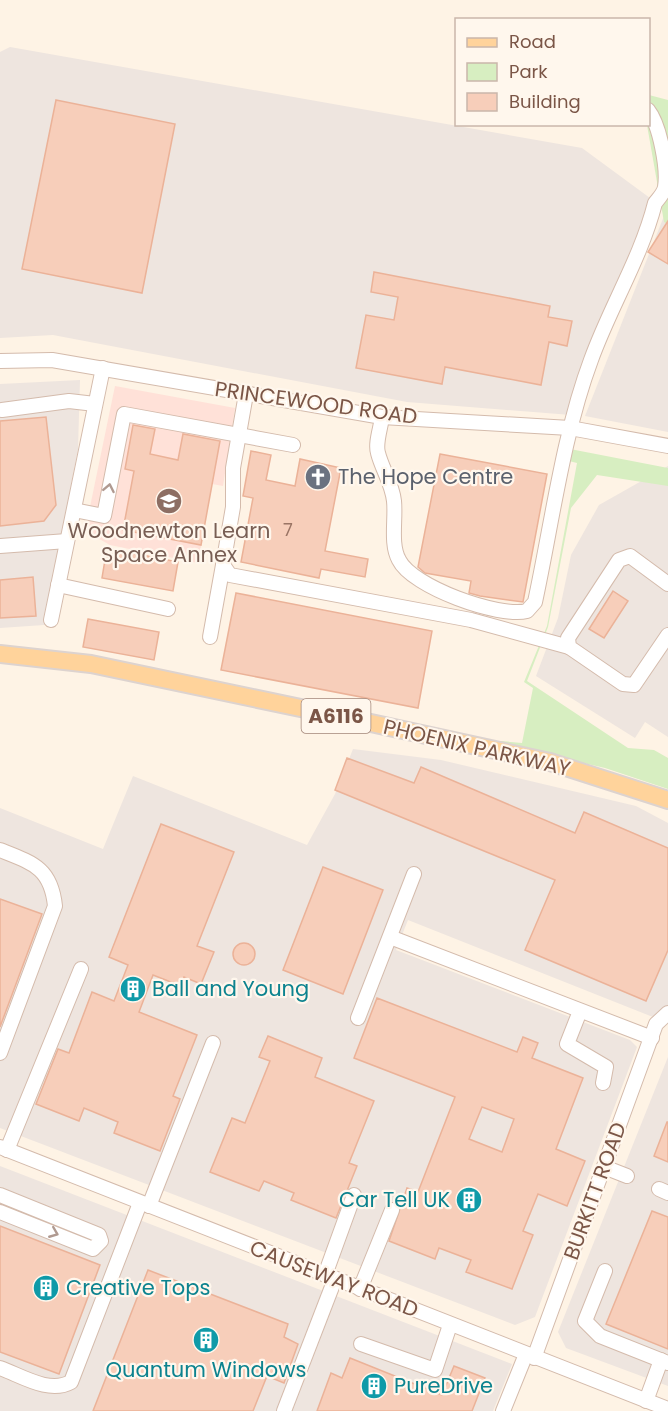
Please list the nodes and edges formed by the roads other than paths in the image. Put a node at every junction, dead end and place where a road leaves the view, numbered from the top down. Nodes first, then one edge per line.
1 (650, 115) edge
2 (0, 361) edge
3 (103, 368) junction
4 (246, 394) junction
5 (95, 404) junction
6 (2, 410) dead end
7 (382, 417) junction
8 (570, 428) junction
9 (238, 435) junction
10 (293, 445) dead end
11 (668, 446) edge
12 (74, 510) junction
13 (67, 541) junction
14 (0, 546) edge
15 (224, 565) junction
16 (668, 584) edge
17 (58, 585) junction
18 (168, 609) dead end
19 (51, 620) dead end
20 (668, 635) edge
21 (210, 637) dead end
22 (569, 647) junction
23 (0, 654) edge
24 (668, 800) edge
25 (0, 850) edge
26 (414, 874) dead end
27 (390, 937) junction
28 (81, 969) dead end
29 (580, 1011) junction
30 (668, 1013) edge
31 (358, 1018) dead end
32 (652, 1038) junction
33 (213, 1043) dead end
34 (0, 1053) edge
35 (603, 1083) dead end
36 (2, 1148) edge
37 (604, 1167) junction
38 (627, 1176) dead end
39 (0, 1195) edge
40 (354, 1195) dead end
41 (144, 1204) junction
42 (392, 1210) dead end
43 (0, 1212) edge
44 (605, 1271) dead end
45 (330, 1277) junction
46 (360, 1289) junction
47 (450, 1325) junction
48 (361, 1344) dead end
49 (530, 1356) junction
50 (664, 1362) edge
51 (0, 1368) edge
52 (646, 1401) junction
53 (668, 1409) edge
54 (284, 1411) edge
55 (503, 1411) edge

1 - 8 street
2 - 3 street, PRINCEWOOD ROAD
3 - 4 street, PRINCEWOOD ROAD
3 - 5 street
4 - 7 street, PRINCEWOOD ROAD
4 - 9 street
5 - 6 street
5 - 12 street
7 - 8 street, PRINCEWOOD ROAD
7 - 8 street
8 - 11 street, PRINCEWOOD ROAD
9 - 10 street
12 -> 9 street
9 - 15 street
12 - 13 street
13 - 14 street
13 - 17 street
15 - 21 street
15 - 22 street
16 - 22 street
17 - 18 street
17 - 19 street
20 - 22 street
23 - 24 main road, PHOENIX PARKWAY / A6116
25 - 34 street
26 - 27 street
27 - 29 street
27 - 31 street
28 - 36 street
29 - 32 street
29 - 35 street
30 - 32 street, BURKITT ROAD
32 - 37 street, BURKITT ROAD
33 - 41 street
36 - 41 street, CAUSEWAY ROAD
37 - 38 street
37 - 49 street, BURKITT ROAD
43 -> 39 street
40 - 45 street
41 - 45 street, CAUSEWAY ROAD
41 - 51 street
42 - 46 street
44 - 50 street
45 - 46 street, CAUSEWAY ROAD
45 - 54 street
46 - 47 street, CAUSEWAY ROAD
47 - 48 street
47 - 49 street, CAUSEWAY ROAD
49 - 52 street, CAUSEWAY ROAD
49 - 55 street, BURKITT ROAD
50 - 52 street
52 - 53 street, CAUSEWAY ROAD

